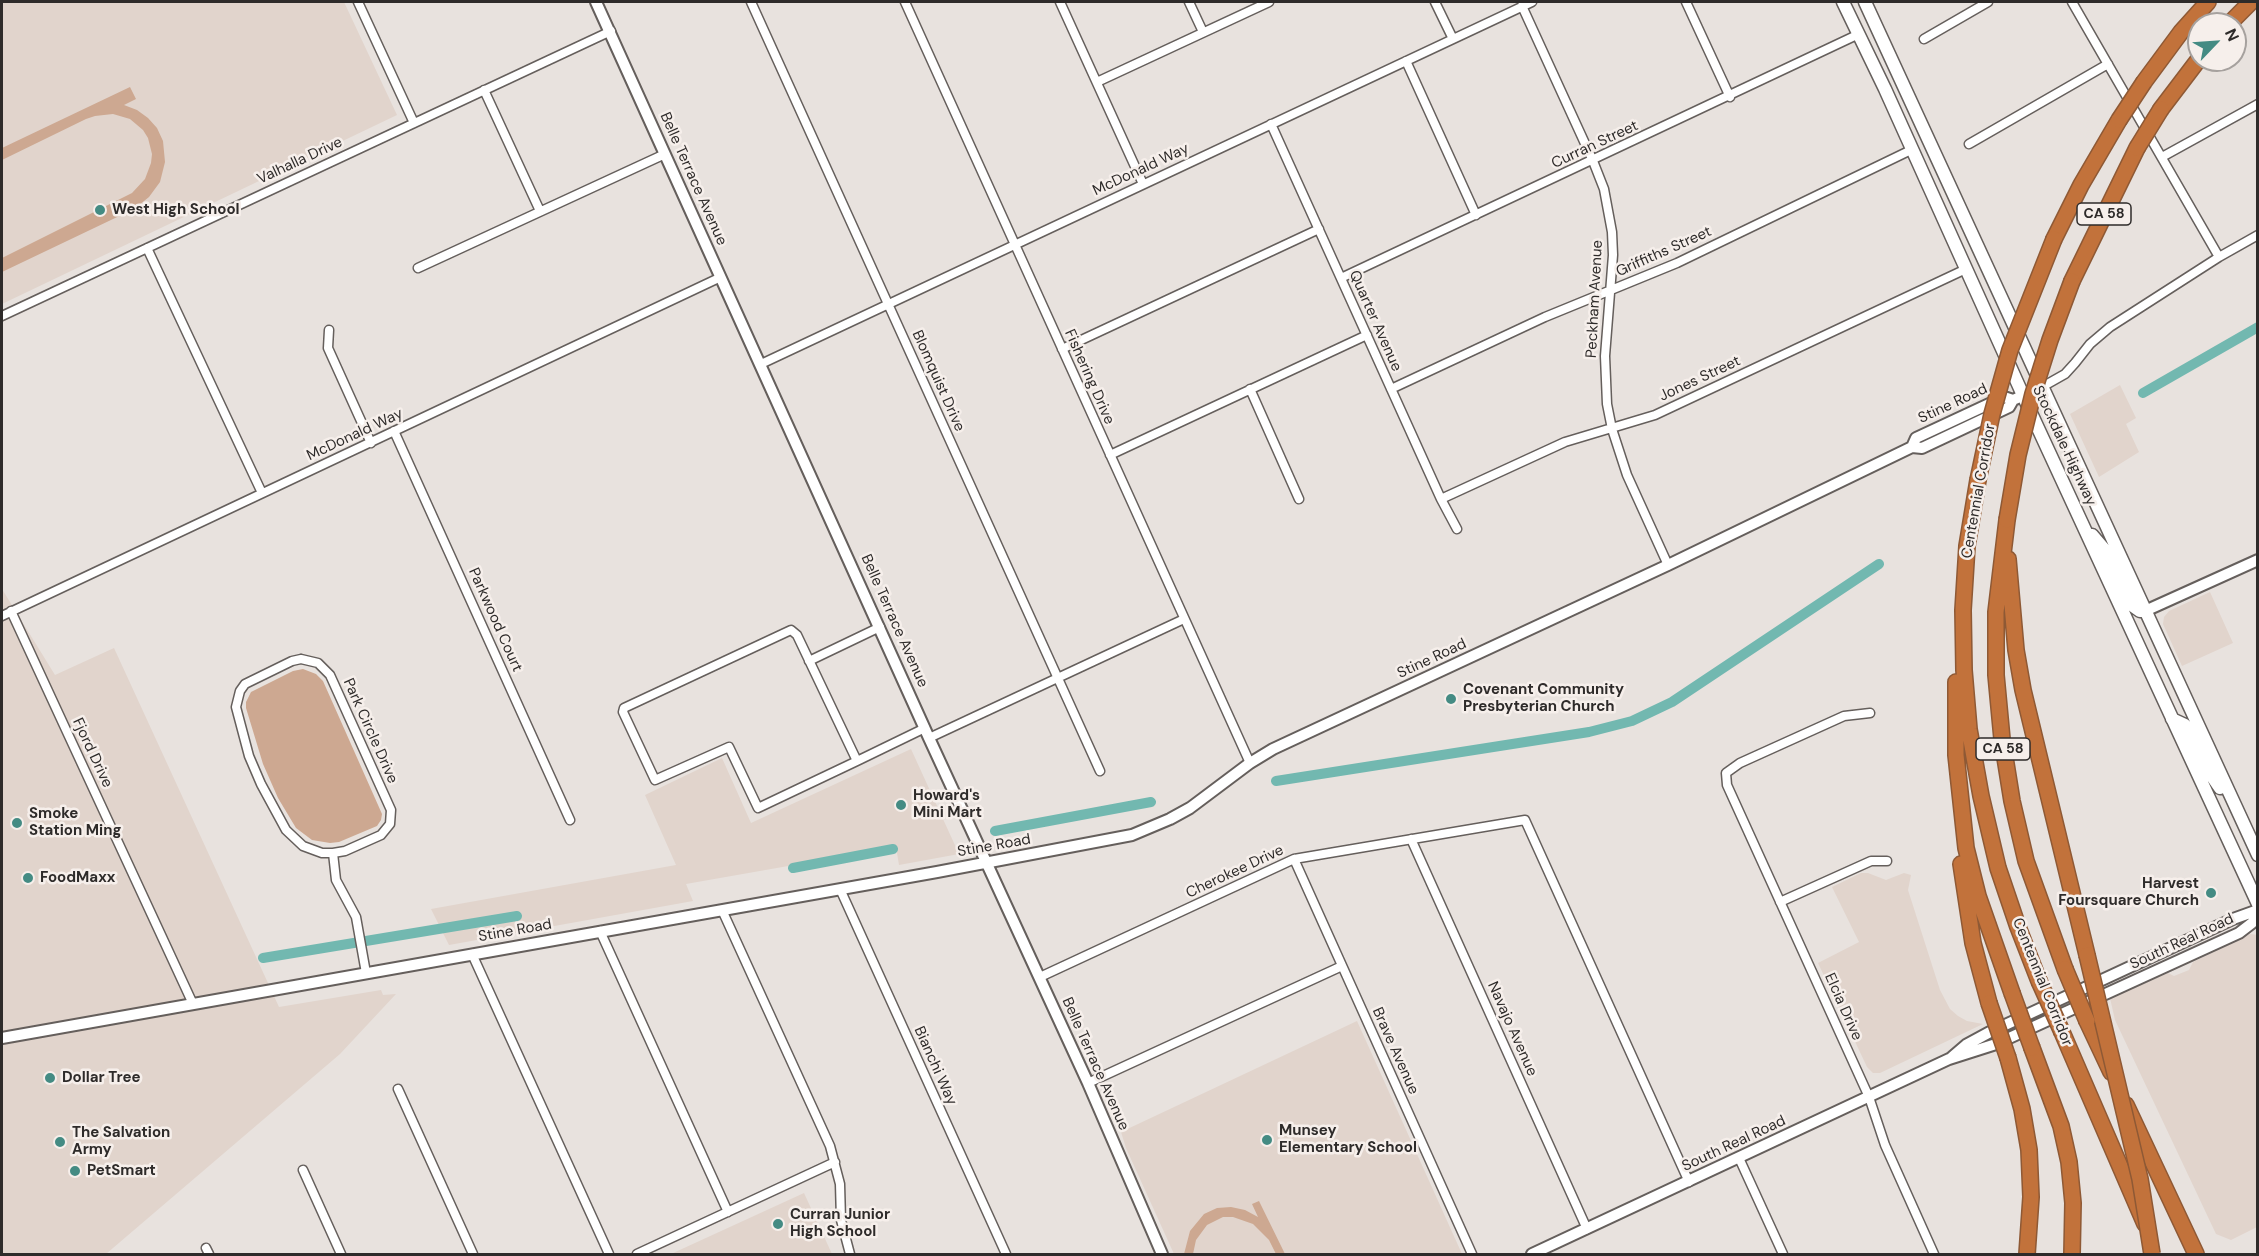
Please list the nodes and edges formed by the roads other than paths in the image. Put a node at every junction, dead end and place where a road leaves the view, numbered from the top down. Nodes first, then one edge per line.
1 (358, 2) edge
2 (596, 2) edge
3 (752, 2) edge
4 (905, 2) edge
5 (1060, 2) edge
6 (1189, 2) edge
7 (1269, 2) edge
8 (1435, 2) edge
9 (1532, 2) edge
10 (1686, 2) edge
11 (1843, 2) edge
12 (1865, 2) edge
13 (1988, 2) edge
14 (2072, 2) edge
15 (2208, 2) edge
16 (1522, 6) junction
17 (611, 32) junction
18 (1203, 32) junction
19 (1859, 34) junction
20 (1453, 39) junction
21 (1924, 39) dead end
22 (1406, 61) junction
23 (2108, 64) junction
24 (2189, 72) edge
25 (1097, 82) junction
26 (484, 90) junction
27 (1730, 97) junction
28 (2258, 104) edge
29 (414, 123) junction
30 (1271, 124) junction
31 (1969, 144) dead end
32 (1911, 150) junction
33 (665, 154) junction
34 (2162, 157) junction
35 (1593, 161) junction
36 (1143, 184) junction
37 (540, 211) junction
38 (1476, 215) junction
39 (1319, 229) junction
40 (2258, 235) edge
41 (1014, 244) junction
42 (147, 248) junction
43 (2219, 257) junction
44 (418, 268) dead end
45 (1966, 269) junction
46 (721, 278) junction
47 (1341, 278) junction
48 (1610, 290) junction
49 (888, 303) junction
50 (2, 316) edge
51 (329, 330) dead end
52 (1367, 335) junction
53 (1062, 349) junction
54 (761, 364) junction
55 (2042, 387) junction
56 (1250, 389) junction
57 (1391, 389) junction
58 (2019, 398) junction
59 (1612, 429) junction
60 (394, 431) junction
61 (371, 442) junction
62 (1110, 455) junction
63 (262, 493) junction
64 (1299, 499) dead end
65 (1441, 499) junction
66 (2006, 525) junction
67 (2085, 527) junction
68 (1457, 529) dead end
69 (2258, 560) edge
70 (1668, 565) junction
71 (1964, 580) junction
72 (11, 611) junction
73 (2145, 611) junction
74 (2, 616) edge
75 (1184, 619) junction
76 (880, 627) junction
77 (809, 661) junction
78 (1058, 678) junction
79 (1870, 713) dead end
80 (2172, 719) junction
81 (927, 733) junction
82 (857, 761) junction
83 (1250, 763) junction
84 (1100, 771) dead end
85 (1959, 789) junction
86 (2236, 807) junction
87 (570, 820) dead end
88 (1411, 840) junction
89 (333, 853) junction
90 (2258, 855) edge
91 (1294, 859) junction
92 (1887, 861) dead end
93 (987, 862) junction
94 (840, 889) junction
95 (1780, 902) junction
96 (2258, 904) edge
97 (722, 910) junction
98 (2258, 912) edge
99 (600, 931) junction
100 (472, 954) junction
101 (1342, 966) junction
102 (366, 973) junction
103 (1040, 977) junction
104 (193, 1004) junction
105 (2, 1038) edge
106 (1949, 1059) junction
107 (1088, 1083) junction
108 (398, 1089) dead end
109 (1869, 1097) junction
110 (1739, 1158) junction
111 (835, 1162) junction
112 (303, 1170) dead end
113 (1689, 1182) junction
114 (728, 1212) junction
115 (1587, 1229) junction
116 (342, 1254) edge
117 (473, 1254) edge
118 (609, 1254) edge
119 (637, 1254) edge
120 (850, 1254) edge
121 (1006, 1254) edge
122 (1162, 1254) edge
123 (1472, 1254) edge
124 (1532, 1254) edge
125 (1783, 1254) edge
126 (1934, 1254) edge
127 (2027, 1254) edge
128 (2072, 1254) edge
129 (2152, 1254) edge
130 (2159, 1254) edge
131 (2196, 1254) edge

1 - 29 street
2 - 17 street, Belle Terrace Avenue
3 - 49 street, Blomquist Drive
4 - 41 street, Fishering Drive
5 - 25 street
6 - 18 street
7 - 18 street
8 - 20 street
9 - 16 street, McDonald Way
10 - 27 street
11 - 19 main road, Stockdale Highway
12 - 55 main road, Stockdale Highway
13 - 21 street
14 - 23 street
15 - 71 highway, Centennial Corridor / CA 58, bridge
16 - 20 street, McDonald Way
16 - 35 street, Peckham Avenue
17 - 26 street, Valhalla Drive
17 - 33 street, Belle Terrace Avenue
18 - 25 street
19 - 27 street, Curran Street
19 - 32 main road, Stockdale Highway
20 - 22 street, McDonald Way
22 - 30 street, McDonald Way
22 - 38 street
23 - 31 street
23 - 34 street
24 - 66 highway, Centennial Corridor / CA 58, bridge
25 - 36 street
26 - 29 street, Valhalla Drive
26 - 37 street
27 - 35 street, Curran Street
28 - 34 street
29 - 42 street, Valhalla Drive
30 - 36 street, McDonald Way
30 - 39 street, Quarter Avenue
32 - 45 main road, Stockdale Highway
32 - 48 street, Griffiths Street
33 - 37 street
33 - 46 street, Belle Terrace Avenue
34 - 43 street
35 - 38 street, Curran Street
35 - 48 street, Peckham Avenue
36 - 41 street, McDonald Way
37 - 44 street
38 - 47 street, Curran Street
39 - 47 street, Quarter Avenue
39 - 53 street
40 - 43 street
41 - 49 street, McDonald Way
41 - 53 street, Fishering Drive
42 - 50 street, Valhalla Drive
42 - 63 street
43 - 55 street
45 - 58 main road, Stockdale Highway
45 - 59 street, Jones Street
46 - 54 street, Belle Terrace Avenue
46 - 60 street, McDonald Way
47 - 52 street, Quarter Avenue
48 - 57 street, Griffiths Street
48 - 59 street, Peckham Avenue
49 - 54 street, McDonald Way
49 - 78 street, Blomquist Drive
51 - 61 street
52 - 56 street
52 - 57 street, Quarter Avenue
53 - 62 street, Fishering Drive
54 - 76 street, Belle Terrace Avenue
55 - 58 street, Stine Road
55 - 73 main road, Stockdale Highway
56 - 62 street
56 - 64 street
57 - 65 street, Quarter Avenue
58 - 67 main road, Stockdale Highway
58 - 70 street, Stine Road
59 - 65 street, Jones Street
59 - 70 street, Peckham Avenue
60 - 61 street, McDonald Way
60 - 87 street, Parkwood Court
61 - 63 street, McDonald Way
62 - 75 street, Fishering Drive
63 - 72 street, McDonald Way
65 - 68 street, Quarter Avenue
66 - 129 highway, bridge
66 - 131 highway, Centennial Corridor / CA 58, bridge
67 - 73 main road
67 - 80 main road, Stockdale Highway
69 - 73 street
70 - 83 street, Stine Road
71 - 85 highway
71 - 130 highway, Centennial Corridor / CA 58, bridge
72 - 74 street, McDonald Way
72 - 104 street, Fjord Drive
73 - 86 main road, Stockdale Highway
75 - 78 street
75 - 83 street, Fishering Drive
76 - 77 street
76 - 81 street, Belle Terrace Avenue
77 - 82 street
77 - 82 street
78 - 81 street
78 - 84 street, Blomquist Drive
79 - 95 street, Elcia Drive
80 - 86 main road
80 - 96 main road, Stockdale Highway
81 - 82 street
81 - 93 street, Belle Terrace Avenue
83 - 93 street, Stine Road
85 - 127 highway, bridge
85 - 128 highway, bridge
86 - 90 main road, Stockdale Highway
88 - 91 street, Cherokee Drive
88 - 113 street, Cherokee Drive
88 - 115 street, Navajo Avenue
89 - 89 street, Park Circle Drive
89 - 102 street
91 - 101 street, Brave Avenue
91 - 103 street, Cherokee Drive
92 - 95 street
93 - 94 street, Stine Road
93 - 103 street, Belle Terrace Avenue
94 - 97 street, Stine Road
94 - 121 street, Bianchi Way
95 - 109 street, Elcia Drive
97 - 99 street, Stine Road
97 - 111 street
98 - 106 street, South Real Road
98 - 106 street, South Real Road
99 - 100 street, Stine Road
99 - 114 street
100 - 102 street, Stine Road
100 - 118 street
101 - 107 street
101 - 123 street, Brave Avenue
102 - 104 street, Stine Road
103 - 107 street, Belle Terrace Avenue
104 - 105 street, Stine Road
106 - 109 street, South Real Road
107 - 122 street, Belle Terrace Avenue
108 - 117 street
109 - 110 street, South Real Road
109 - 126 street, Elcia Drive
110 - 113 street, South Real Road
110 - 125 street
111 - 114 street
111 - 120 street
112 - 116 street
113 - 115 street, South Real Road
114 - 119 street
115 - 124 street, South Real Road

